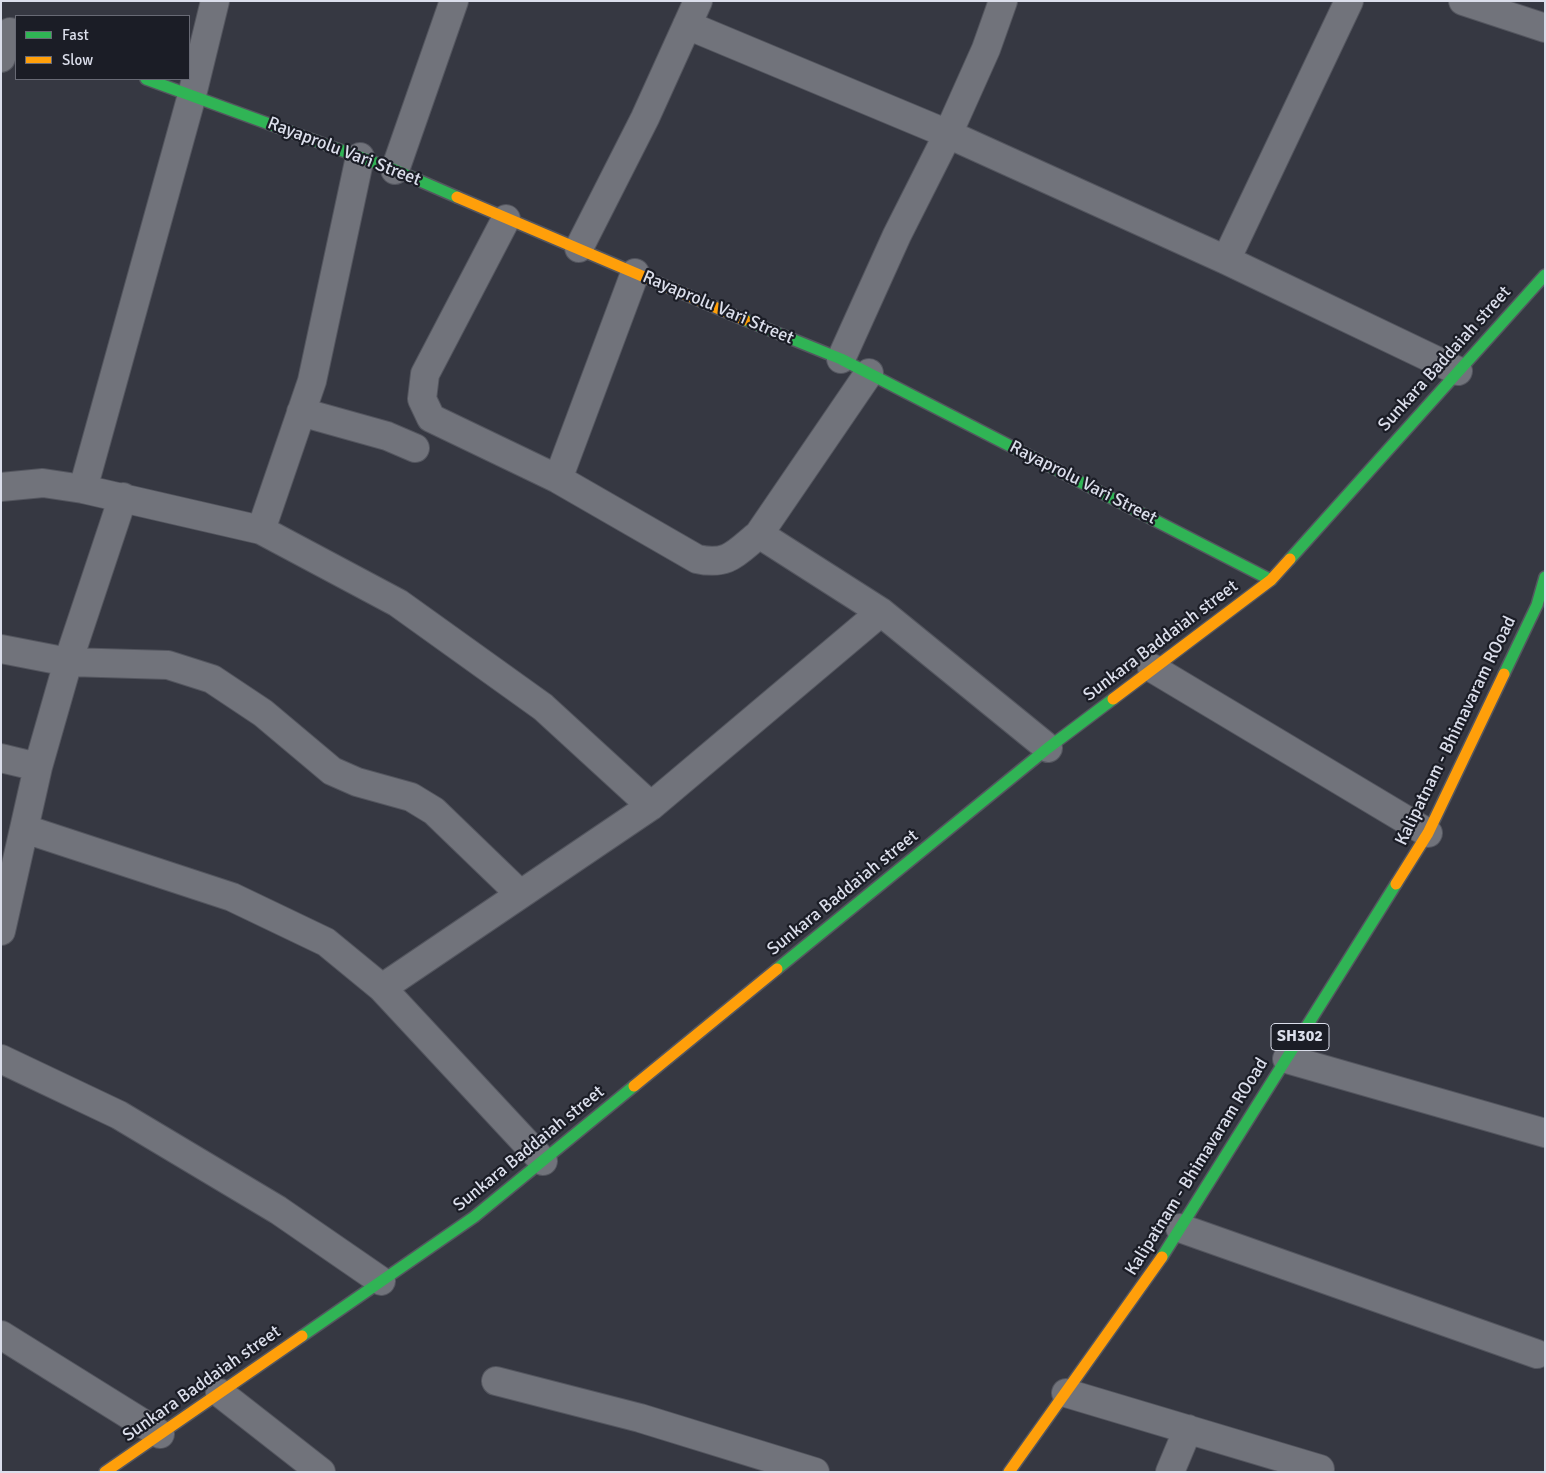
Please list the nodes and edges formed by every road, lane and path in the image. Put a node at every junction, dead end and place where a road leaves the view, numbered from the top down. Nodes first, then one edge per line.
1 (215, 1) edge
2 (454, 1) edge
3 (1003, 1) edge
4 (1349, 1) edge
5 (1463, 1) edge
6 (692, 13) edge
7 (1545, 28) edge
8 (9, 31) edge
9 (1, 58) edge
10 (149, 80) edge
11 (192, 95) junction
12 (948, 134) junction
13 (360, 157) junction
14 (394, 170) junction
15 (506, 219) junction
16 (579, 248) junction
17 (1226, 260) junction
18 (635, 273) junction
19 (1545, 275) edge
20 (841, 359) junction
21 (1458, 371) junction
22 (869, 373) junction
23 (301, 412) junction
24 (415, 448) dead end
25 (558, 479) junction
26 (1, 487) edge
27 (83, 489) junction
28 (123, 497) junction
29 (261, 530) junction
30 (759, 534) junction
31 (1545, 576) edge
32 (1270, 580) junction
33 (881, 612) junction
34 (1, 649) edge
35 (68, 662) junction
36 (1152, 668) junction
37 (1048, 748) junction
38 (1, 758) edge
39 (38, 767) junction
40 (651, 806) junction
41 (25, 829) junction
42 (1428, 833) junction
43 (520, 894) junction
44 (1, 931) edge
45 (382, 988) junction
46 (1, 1059) edge
47 (1287, 1059) junction
48 (1545, 1132) edge
49 (543, 1161) junction
50 (1180, 1228) junction
51 (381, 1281) junction
52 (1, 1335) edge
53 (1537, 1354) dead end
54 (496, 1381) dead end
55 (220, 1393) junction
56 (1066, 1393) junction
57 (1188, 1429) junction
58 (160, 1434) junction
59 (1320, 1469) dead end
60 (105, 1472) edge
61 (321, 1472) edge
62 (815, 1472) edge
63 (1009, 1472) edge
64 (1170, 1472) edge

1 - 11 street
2 - 14 street
3 - 12 street
4 - 17 street
5 - 7 street
6 - 12 street
6 - 16 street
8 - 9 street
10 - 11 street, Rayaprolu Vari Street
11 - 13 street, Rayaprolu Vari Street
11 - 27 street
12 - 17 street
12 - 20 street
13 - 14 street, Rayaprolu Vari Street
13 - 23 street
14 - 15 street, Rayaprolu Vari Street
15 - 16 street, Rayaprolu Vari Street
15 - 25 street
16 - 18 street, Rayaprolu Vari Street
17 - 21 street
18 - 20 street, Rayaprolu Vari Street
18 - 25 street
19 - 21 street, Sunkara Baddaiah street
20 - 22 street, Rayaprolu Vari Street
21 - 32 street, Sunkara Baddaiah street
22 - 30 street
22 - 32 street, Rayaprolu Vari Street
23 - 24 street
23 - 29 street
25 - 30 street
26 - 27 street
27 - 28 street
28 - 29 street
28 - 35 street
29 - 40 street
30 - 33 street
31 - 42 street, Kalipatnam - Bhimavaram ROoad / SH302
32 - 36 street, Sunkara Baddaiah street
33 - 37 street
33 - 40 street
34 - 35 street
35 - 39 street
35 - 43 street
36 - 37 street, Sunkara Baddaiah street
36 - 42 street
37 - 49 street, Sunkara Baddaiah street
38 - 39 street
39 - 41 street
40 - 43 street
41 - 44 street
41 - 45 street
42 - 47 street, Kalipatnam - Bhimavaram ROoad / SH302
43 - 45 street
45 - 49 street
46 - 51 street
47 - 48 street
47 - 50 street, Kalipatnam - Bhimavaram ROoad / SH302
49 - 51 street, Sunkara Baddaiah street
50 - 53 street
50 - 56 street, Kalipatnam - Bhimavaram ROoad / SH302
51 - 55 street, Sunkara Baddaiah street
52 - 58 street
54 - 62 street
55 - 58 street, Sunkara Baddaiah street
55 - 61 street
56 - 57 street
56 - 63 street, Kalipatnam - Bhimavaram ROoad / SH302
57 - 59 street
57 - 64 street
58 - 60 street, Sunkara Baddaiah street

